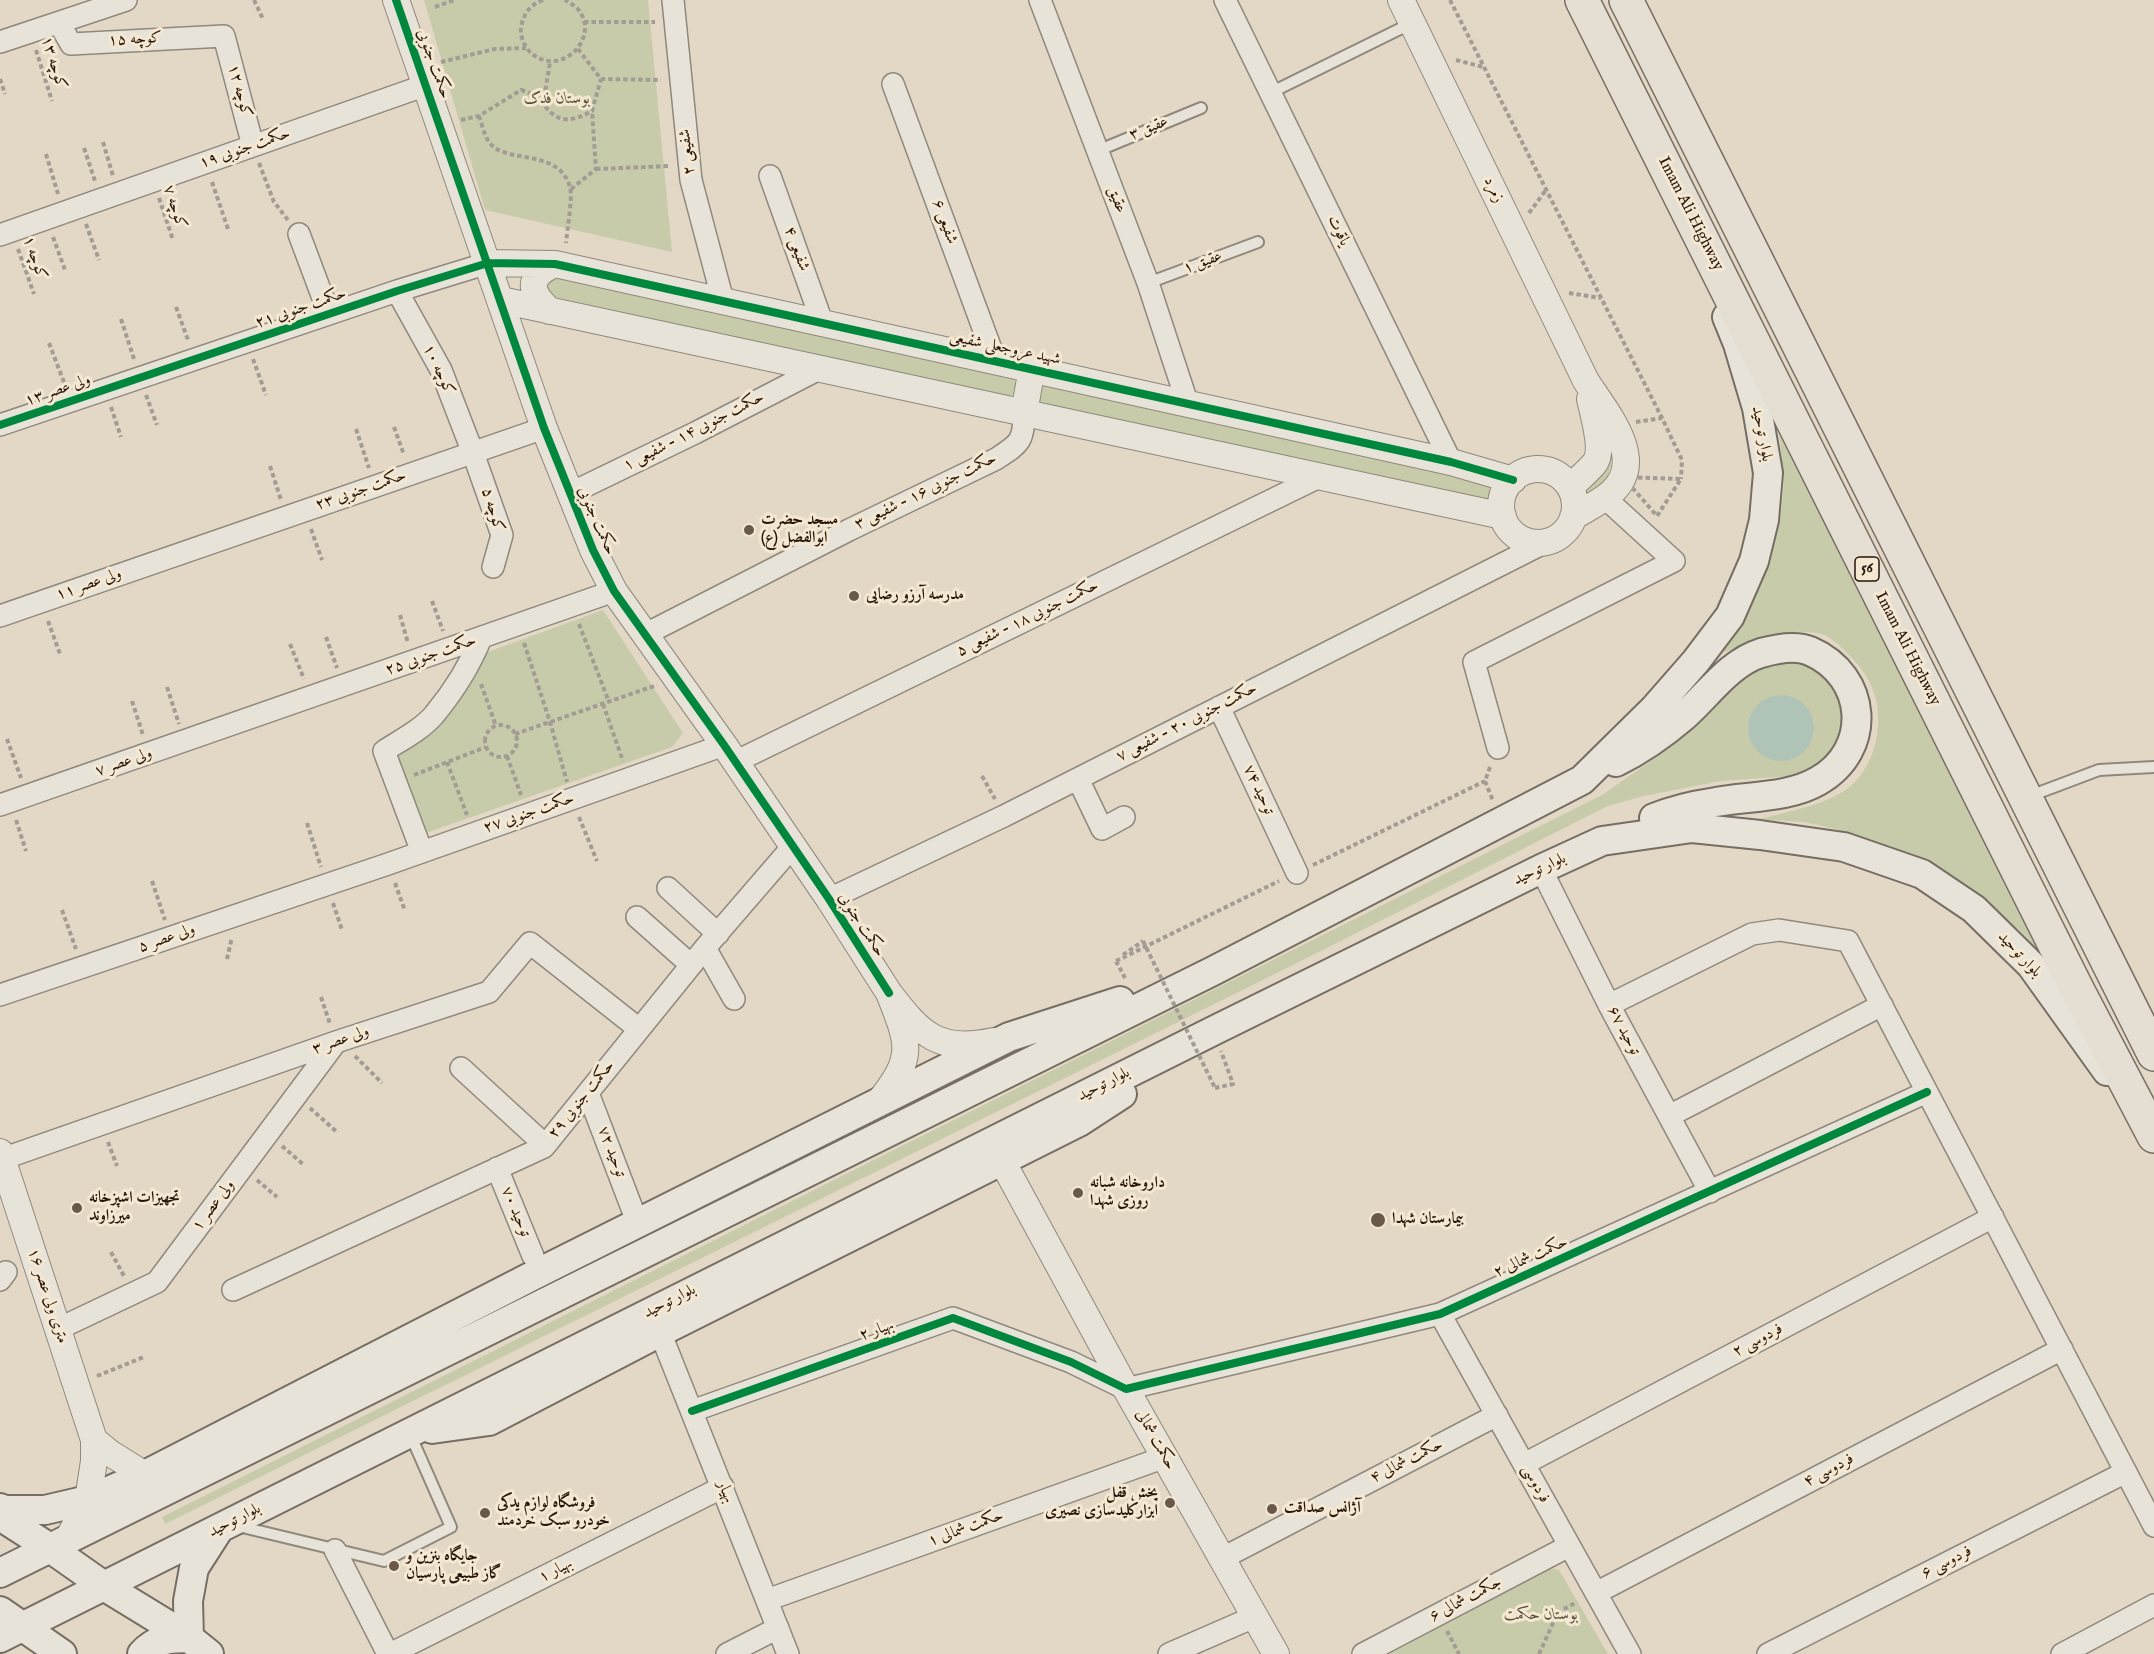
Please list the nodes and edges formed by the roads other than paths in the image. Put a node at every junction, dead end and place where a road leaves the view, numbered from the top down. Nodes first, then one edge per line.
1 (126, 0) edge
2 (396, 0) edge
3 (673, 0) edge
4 (1040, 0) edge
5 (1225, 0) edge
6 (1401, 0) edge
7 (1582, 0) edge
8 (1626, 0) edge
9 (58, 23) junction
10 (1412, 23) junction
11 (224, 36) joint
12 (2, 41) edge
13 (423, 76) junction
14 (893, 84) dead end
15 (1270, 93) junction
16 (1201, 108) dead end
17 (253, 146) junction
18 (1097, 151) junction
19 (770, 176) dead end
20 (1672, 178) junction
21 (6, 233) edge
22 (299, 234) road end
23 (1258, 242) dead end
24 (488, 263) junction
25 (559, 265) junction
26 (1148, 284) junction
27 (397, 291) junction
28 (501, 300) junction
29 (723, 301) junction
30 (550, 311) junction
31 (329, 314) junction
32 (822, 322) junction
33 (994, 360) junction
34 (1032, 368) junction
35 (819, 369) junction
36 (1586, 381) junction
37 (123, 383) joint
38 (1187, 402) junction
39 (1024, 412) junction
40 (0, 425) edge
41 (544, 428) junction
42 (473, 453) junction
43 (1451, 462) junction
44 (1321, 476) junction
45 (1513, 480) junction
46 (1570, 487) junction
47 (569, 494) junction
48 (1605, 498) junction
49 (1503, 516) junction
50 (1573, 517) junction
51 (1544, 543) junction
52 (178, 554) joint
53 (493, 567) dead end
54 (614, 591) junction
55 (0, 616) edge
56 (644, 635) junction
57 (481, 638) junction
58 (1219, 707) junction
59 (247, 720) joint
60 (1498, 748) road end
61 (730, 754) junction
62 (2154, 767) edge
63 (1078, 778) junction
64 (1582, 780) junction
65 (2024, 798) junction
66 (12, 801) edge
67 (1124, 817) dead end
68 (1602, 841) junction
69 (793, 846) junction
70 (422, 852) junction
71 (1541, 869) junction
72 (1297, 873) dead end
73 (330, 884) joint
74 (668, 888) dead end
75 (829, 899) junction
76 (638, 917) dead end
77 (711, 941) junction
78 (691, 965) junction
79 (1213, 970) junction
80 (889, 993) junction
81 (0, 996) edge
82 (734, 999) dead end
83 (1609, 1005) junction
84 (1882, 1005) junction
85 (1223, 1028) junction
86 (639, 1029) junction
87 (1009, 1037) junction
88 (338, 1041) junction
89 (2154, 1054) edge
90 (269, 1066) junction
91 (461, 1068) dead end
92 (1927, 1092) junction
93 (588, 1093) junction
94 (298, 1095) junction
95 (878, 1103) junction
96 (1669, 1116) junction
97 (2154, 1137) edge
98 (545, 1145) junction
99 (1, 1155) edge
100 (1002, 1161) junction
101 (497, 1168) junction
102 (1710, 1192) junction
103 (633, 1211) dead end
104 (1993, 1217) junction
105 (533, 1256) dead end
106 (233, 1290) dead end
107 (1440, 1314) junction
108 (58, 1329) junction
109 (660, 1332) junction
110 (2062, 1349) junction
111 (1126, 1389) junction
112 (692, 1411) junction
113 (1497, 1415) junction
114 (410, 1432) junction
115 (94, 1440) junction
116 (1165, 1457) junction
117 (1524, 1464) junction
118 (2126, 1472) junction
119 (146, 1474) junction
120 (723, 1488) junction
121 (88, 1500) junction
122 (0, 1508) edge
123 (0, 1516) edge
124 (2154, 1526) edge
125 (224, 1527) junction
126 (59, 1543) junction
127 (1569, 1546) junction
128 (335, 1550) junction
129 (1221, 1558) junction
130 (0, 1573) edge
131 (104, 1586) junction
132 (1596, 1593) junction
133 (767, 1600) junction
134 (2154, 1605) edge
135 (1254, 1617) junction
136 (7, 1625) edge
137 (778, 1628) junction
138 (199, 1646) edge
139 (62, 1654) edge
140 (142, 1654) edge
141 (389, 1654) edge
142 (727, 1654) edge
143 (788, 1654) edge
144 (1169, 1654) edge
145 (1276, 1654) edge
146 (1363, 1654) edge
147 (1630, 1654) edge
148 (1768, 1654) edge
149 (2062, 1654) edge

1 - 9 street
2 - 13 street, حکمت جنوبی
3 - 29 street, شفیعی ۲
4 - 18 street, عقیق
5 - 15 street, یاقوت
6 - 10 street, زمرد
7 - 20 highway, Imam Ali Highway / 56
8 - 65 highway, 56
9 - 11 street, کوچه ۱۵
9 - 12 street
10 - 15 lane
10 - 36 street, زمرد
11 - 17 street, کوچه ۱۲
13 - 17 street, حکمت جنوبی ۱۹
13 - 24 street, حکمت جنوبی
14 - 33 street, شفیعی ۶
15 - 43 street, یاقوت
16 - 18 lane, عقیق ۳
17 - 21 street, حکمت جنوبی ۱۹
18 - 26 street, عقیق
19 - 32 street, شفیعی ۴
20 - 64 main road, بلوار توحید
20 - 97 highway, Imam Ali Highway / 56
22 - 31 street
23 - 26 lane, عقیق ۱
24 - 25 street, شهید عروجعلی شفیعی
24 - 27 street, حکمت جنوبی ۲۱
24 - 28 street, حکمت جنوبی
25 - 29 street, شهید عروجعلی شفیعی
25 - 30 street
26 - 38 street, عقیق
27 - 31 street, حکمت جنوبی ۲۱
27 - 42 street, کوچه ۱۰
28 - 30 street
28 - 41 street, حکمت جنوبی
29 - 32 street, شهید عروجعلی شفیعی
30 - 35 street
31 - 37 street, حکمت جنوبی ۲۱
32 - 33 street, شهید عروجعلی شفیعی
33 - 34 street, شهید عروجعلی شفیعی
34 - 38 street, شهید عروجعلی شفیعی
34 - 39 street
35 - 39 street
35 - 47 street, حکمت جنوبی ۱۴ - شفیعی ۱
36 - 46 street, زمرد
36 - 48 street, زمرد
37 - 40 street, ولی عصر ۱۳
38 - 43 street, شهید عروجعلی شفیعی
39 - 44 street
39 - 56 street, حکمت جنوبی ۱۶ - شفیعی ۳
41 - 42 street, حکمت جنوبی ۲۳
41 - 47 street, حکمت جنوبی
42 - 52 street, حکمت جنوبی ۲۳
42 - 53 street, کوچه ۵
43 - 45 street, شهید عروجعلی شفیعی
44 - 49 street
44 - 61 street, حکمت جنوبی ۱۸ - شفیعی ۵
45 - 46 street
45 - 49 street
46 - 50 street
47 - 54 street, حکمت جنوبی
48 - 50 street
48 - 60 street
49 - 51 street
50 - 51 street
51 - 58 street, حکمت جنوبی ۲۰ - شفیعی ۷
52 - 55 street, ولی عصر ۱۱
54 - 56 street, حکمت جنوبی
54 - 57 street, حکمت جنوبی ۲۵
56 - 61 street, حکمت جنوبی
57 - 59 street, حکمت جنوبی ۲۵
57 - 70 street
58 - 63 street, حکمت جنوبی ۲۰ - شفیعی ۷
58 - 72 street, توحید ۷۴
59 - 66 street, ولی عصر ۷
61 - 69 street, حکمت جنوبی
61 - 70 street, حکمت جنوبی ۲۷
62 - 65 lane
63 - 67 street
63 - 75 street, حکمت جنوبی ۲۰ - شفیعی ۷
64 - 68 main road
64 - 79 main road, بلوار توحید
65 - 89 highway, 56
68 - 71 main road, بلوار توحید
68 - 97 main road, بلوار توحید
69 - 75 street, حکمت جنوبی
69 - 77 street, حکمت جنوبی ۲۹
70 - 73 street, حکمت جنوبی ۲۷
71 - 83 street, توحید ۶۷
71 - 85 main road, بلوار توحید
73 - 81 street, ولی عصر ۵
74 - 77 street
75 - 80 street, حکمت جنوبی
76 - 78 street
77 - 78 street, حکمت جنوبی ۲۹
77 - 82 street
78 - 86 street, حکمت جنوبی ۲۹
79 - 87 main road
79 - 126 main road, بلوار توحید
80 - 87 street
80 - 95 street
83 - 84 street
83 - 96 street, توحید ۶۷
84 - 92 street
84 - 96 street
85 - 100 main road
85 - 114 main road, بلوار توحید
86 - 88 street, ولی عصر ۳
86 - 93 street, حکمت جنوبی ۲۹
87 - 95 main road
88 - 90 street, ولی عصر ۳
88 - 94 street, ولی عصر ۱
90 - 94 street
90 - 99 street, ولی عصر ۳
91 - 98 street
92 - 102 street, حکمت شمالی ۲
92 - 104 street
93 - 98 street, حکمت جنوبی ۲۹
93 - 103 street, توحید ۷۲
94 - 108 street, ولی عصر ۱
95 - 119 main road
96 - 102 street, توحید ۶۷
98 - 101 street, حکمت جنوبی ۲۹
99 - 108 street, ۱۶ متری ولی عصر
100 - 109 main road
100 - 111 street, حکمت شمالی
101 - 105 street, توحید ۷۰
101 - 106 street, حکمت جنوبی ۲۹
102 - 107 street, حکمت شمالی ۲
104 - 110 street
104 - 117 street, فردوسی ۲
107 - 111 street, حکمت شمالی ۲
107 - 113 street, فردوسی
108 - 115 street, ۱۶ متری ولی عصر
109 - 112 street, بهیار
109 - 114 main road
110 - 118 street
110 - 132 street, فردوسی ۴
111 - 112 street, بهیار ۲
111 - 116 street, حکمت شمالی
112 - 120 street, بهیار
113 - 117 street, فردوسی
113 - 129 street, حکمت شمالی ۴
114 - 125 main road, بلوار توحید
114 - 128 lane
115 - 119 street
115 - 121 street
116 - 129 street, حکمت شمالی
116 - 133 street, حکمت شمالی ۱
117 - 127 street, فردوسی
118 - 124 street
118 - 148 street, فردوسی ۶
119 - 121 main road
120 - 133 street, بهیار
120 - 141 street, بهیار ۱
121 - 122 main road
121 - 126 street
123 - 126 main road
125 - 128 lane
125 - 131 main road, بلوار توحید
125 - 138 main road
126 - 130 main road, بلوار توحید
126 - 131 main road
127 - 132 street, فردوسی
127 - 146 street, جکمت شمالی ۶
128 - 141 street
129 - 135 street, حکمت شمالی
131 - 136 main road, بلوار توحید
131 - 138 main road
132 - 147 street, فردوسی
133 - 137 street, بهیار
134 - 149 street
135 - 144 street
135 - 145 street, حکمت شمالی
136 - 139 main road
137 - 142 street
137 - 143 street, بهیار
138 - 140 main road

